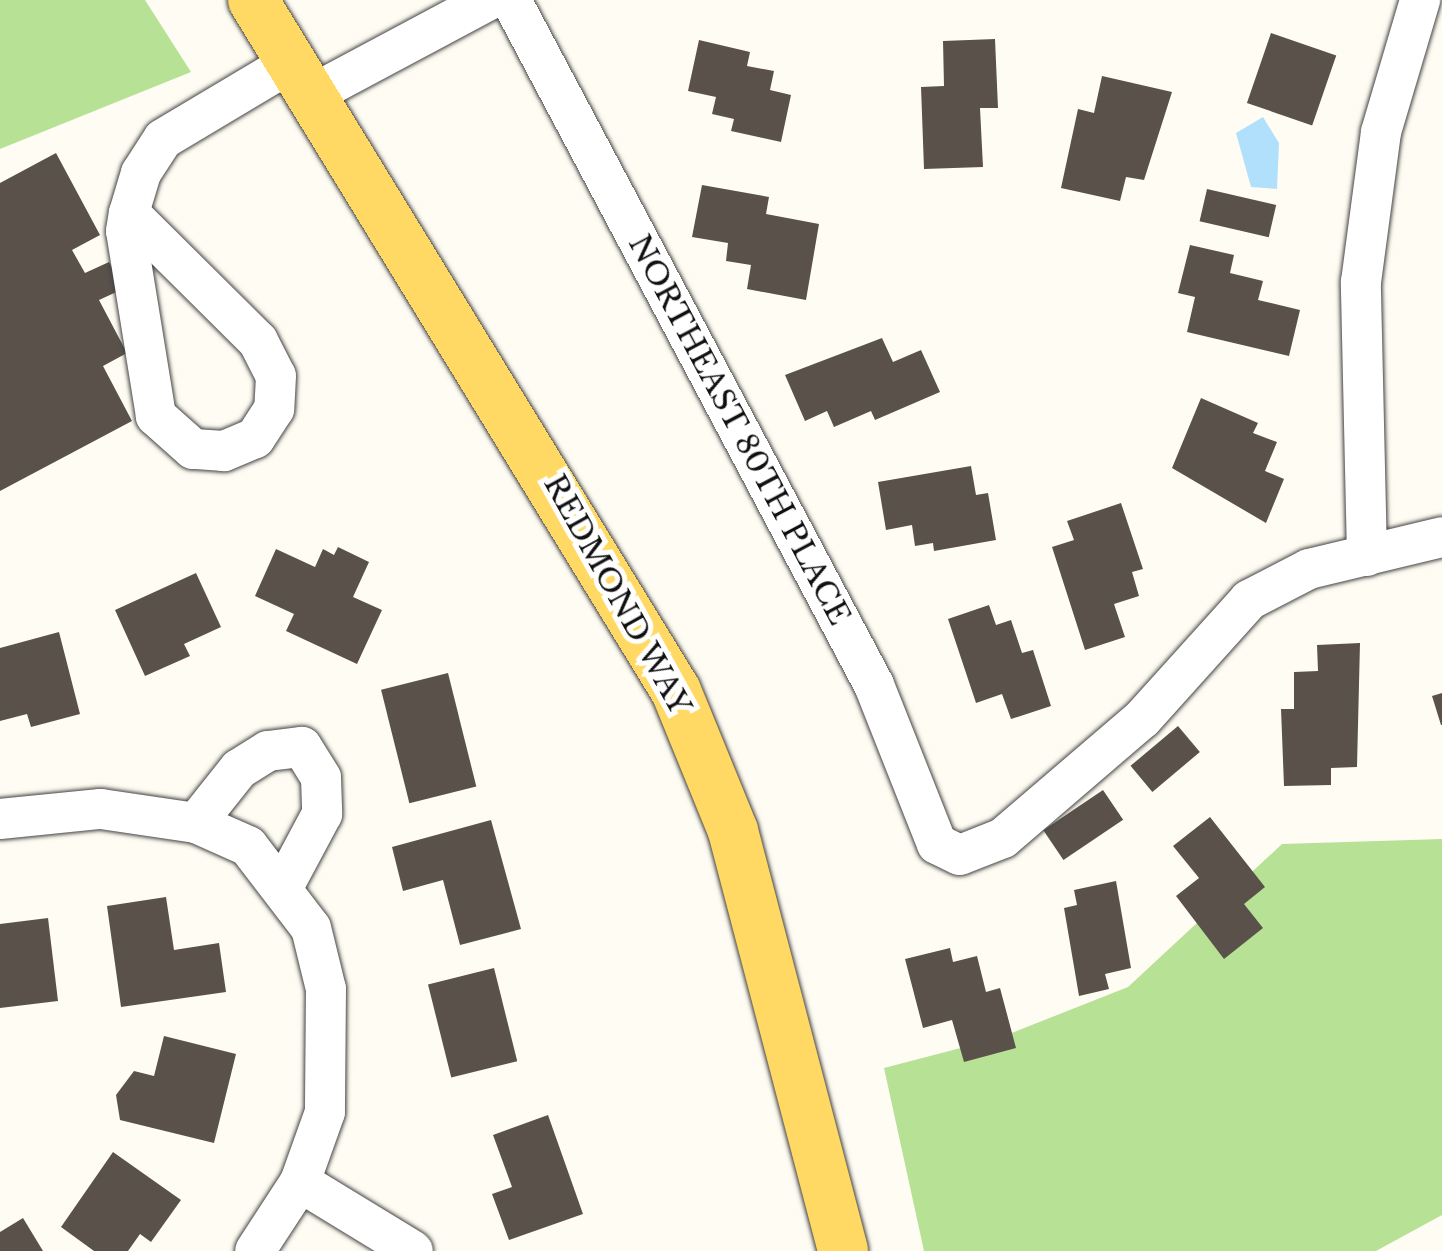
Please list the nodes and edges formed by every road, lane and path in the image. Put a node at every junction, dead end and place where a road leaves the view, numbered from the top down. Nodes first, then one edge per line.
1 (253, 0) edge
2 (488, 0) edge
3 (511, 0) edge
4 (1420, 0) edge
5 (303, 78) junction
6 (129, 213) junction
7 (1442, 537) edge
8 (1367, 556) junction
9 (0, 820) edge
10 (196, 824) junction
11 (283, 886) junction
12 (300, 1182) junction
13 (255, 1251) edge
14 (413, 1251) edge
15 (843, 1251) edge

1 - 5 main road, REDMOND WAY
2 - 5 street
3 - 8 street, NORTHEAST 80TH PLACE
4 - 8 street
5 - 6 street
5 - 15 main road, REDMOND WAY
6 - 6 street
7 - 8 street
9 - 10 street
10 - 11 street
10 - 11 street
11 - 12 street
12 - 13 street
12 - 14 street

